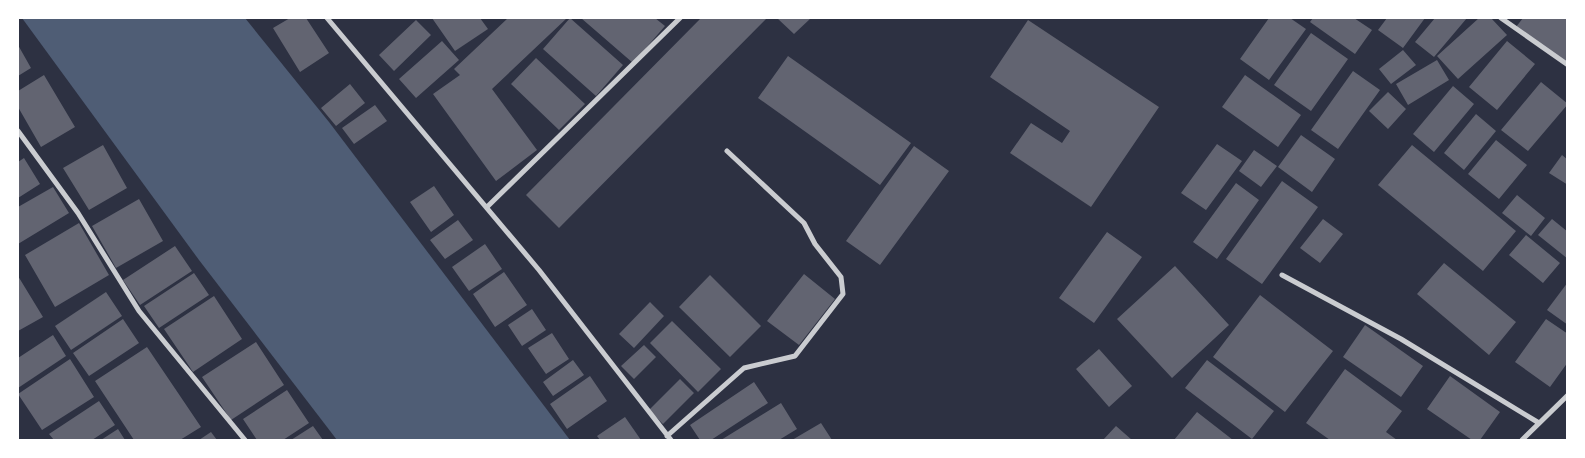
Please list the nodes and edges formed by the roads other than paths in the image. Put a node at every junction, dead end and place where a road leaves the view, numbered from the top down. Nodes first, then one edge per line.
1 (327, 18) edge
2 (680, 18) edge
3 (1501, 18) edge
4 (1568, 65) edge
5 (18, 131) edge
6 (727, 151) dead end
7 (487, 207) junction
8 (1282, 275) dead end
9 (1568, 395) edge
10 (1539, 422) junction
11 (669, 438) edge
12 (245, 440) edge
13 (1522, 440) edge

1 - 7 street
2 - 7 street
3 - 4 street
5 - 12 street
6 - 11 street
7 - 11 street
8 - 10 street
9 - 10 street
10 - 13 street

